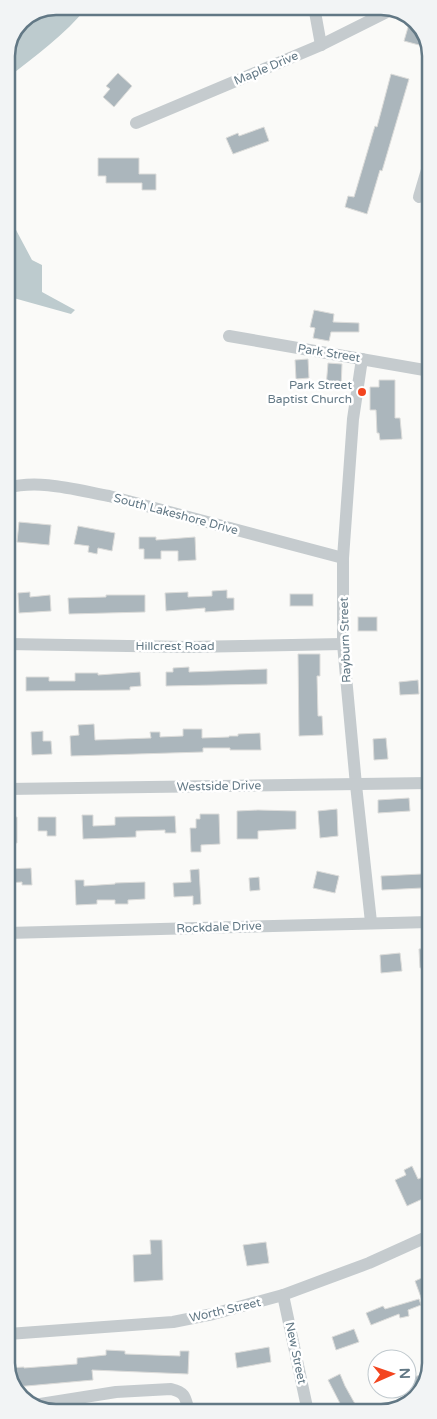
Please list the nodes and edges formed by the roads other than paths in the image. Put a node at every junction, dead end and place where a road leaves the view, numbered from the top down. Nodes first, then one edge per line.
1 (316, 15) edge
2 (381, 15) edge
3 (321, 45) junction
4 (136, 123) dead end
5 (422, 187) edge
6 (419, 197) dead end
7 (229, 336) dead end
8 (362, 358) junction
9 (422, 369) edge
10 (15, 487) edge
11 (344, 558) junction
12 (15, 644) edge
13 (343, 644) junction
14 (422, 783) edge
15 (356, 784) junction
16 (15, 789) edge
17 (371, 922) junction
18 (422, 922) edge
19 (15, 932) edge
20 (422, 1239) edge
21 (283, 1295) junction
22 (15, 1334) edge
23 (47, 1403) edge
24 (187, 1404) edge
25 (306, 1404) edge

1 - 3 street
2 - 3 street, Maple Drive
3 - 4 street, Maple Drive
5 - 6 street
7 - 8 street, Park Street
8 - 9 street, Park Street
8 - 11 street, Rayburn Street
10 - 11 street, South Lakeshore Drive
11 - 13 street, Rayburn Street
12 - 13 street, Hillcrest Road
13 - 15 street, Rayburn Street
14 - 15 street, Westside Drive
15 - 16 street, Westside Drive
15 - 17 street, Rayburn Street
17 - 18 street, Rockdale Drive
17 - 19 street, Rockdale Drive
20 - 21 street, Worth Street
21 - 22 street, Worth Street
21 - 25 street, New Street
23 - 24 street

